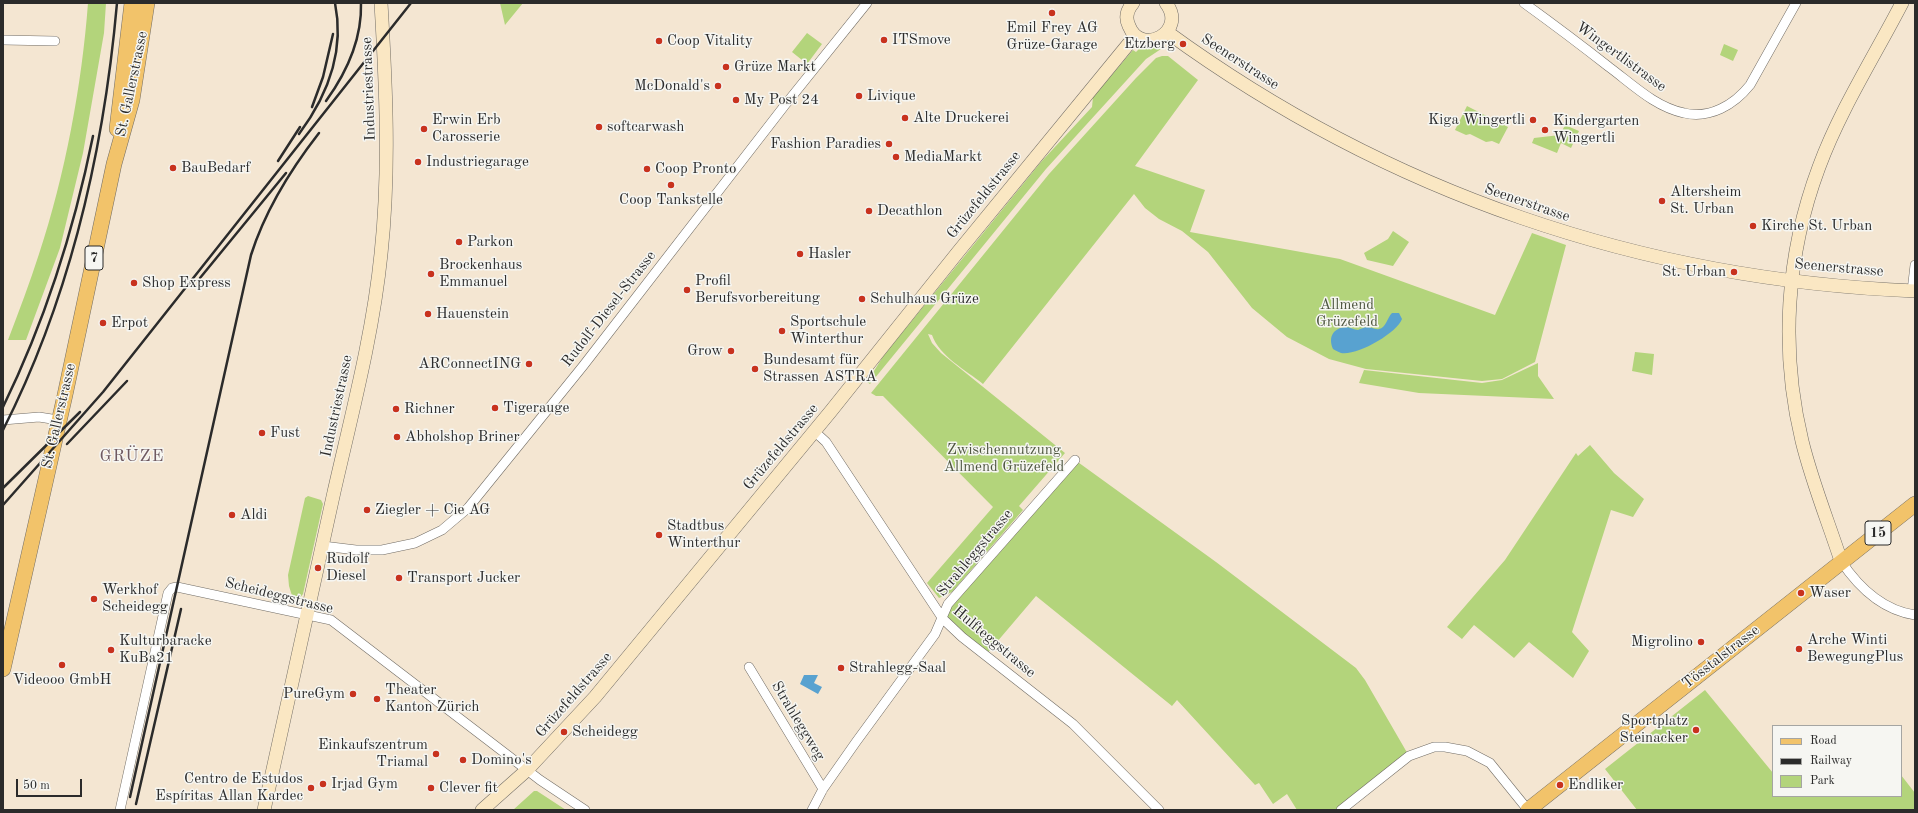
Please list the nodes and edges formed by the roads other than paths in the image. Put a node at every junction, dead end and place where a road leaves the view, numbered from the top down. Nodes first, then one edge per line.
1 (132, 3) edge
2 (147, 3) edge
3 (382, 3) edge
4 (867, 3) edge
5 (1132, 3) edge
6 (1166, 3) edge
7 (1524, 3) edge
8 (1796, 3) edge
9 (1902, 3) edge
10 (1167, 32) junction
11 (1135, 36) junction
12 (3, 40) edge
13 (55, 41) dead end
14 (114, 164) junction
15 (1915, 265) edge
16 (1791, 280) junction
17 (1913, 291) edge
18 (3, 420) edge
19 (58, 420) junction
20 (814, 431) junction
21 (1075, 460) dead end
22 (1915, 504) edge
23 (323, 546) junction
24 (1841, 562) junction
25 (307, 615) junction
26 (1915, 615) edge
27 (943, 619) junction
28 (749, 667) dead end
29 (3, 669) edge
30 (528, 770) junction
31 (823, 789) junction
32 (120, 810) edge
33 (264, 810) edge
34 (482, 810) edge
35 (585, 810) edge
36 (812, 810) edge
37 (1159, 810) edge
38 (1340, 810) edge
39 (1528, 810) edge

1 - 14 main road, St. Gallerstrasse / 7
2 - 14 main road, St. Gallerstrasse / 7
3 - 23 main road, Industriestrasse
4 - 23 street, Rudolf-Diesel-Strasse
5 - 11 main road
6 - 10 main road
7 - 8 street, Wingertlistrasse
9 - 16 main road
10 - 11 main road
10 - 16 main road, Seenerstrasse
11 - 20 main road, Grüzefeldstrasse
12 - 13 street
14 - 19 main road, St. Gallerstrasse / 7
15 - 17 street
16 - 17 main road, Seenerstrasse
16 - 24 main road
18 - 19 street
19 - 29 main road, St. Gallerstrasse / 7
20 - 27 street, Hulfteggstrasse
20 - 30 main road, Grüzefeldstrasse
21 - 27 street, Strahleggstrasse
22 - 24 main road, Tösstalstrasse / 15
23 - 25 main road, Industriestrasse
24 - 26 street
24 - 39 main road, Tösstalstrasse / 15
25 - 30 street, Scheideggstrasse
25 - 32 street, Scheideggstrasse
25 - 33 main road, Industriestrasse
27 - 31 street, Strahleggstrasse
27 - 37 street, Hulfteggstrasse
28 - 31 street, Strahleggweg
30 - 34 main road, Grüzefeldstrasse
30 - 35 street, Scheideggstrasse
31 - 36 street, Strahleggstrasse
38 - 39 street

